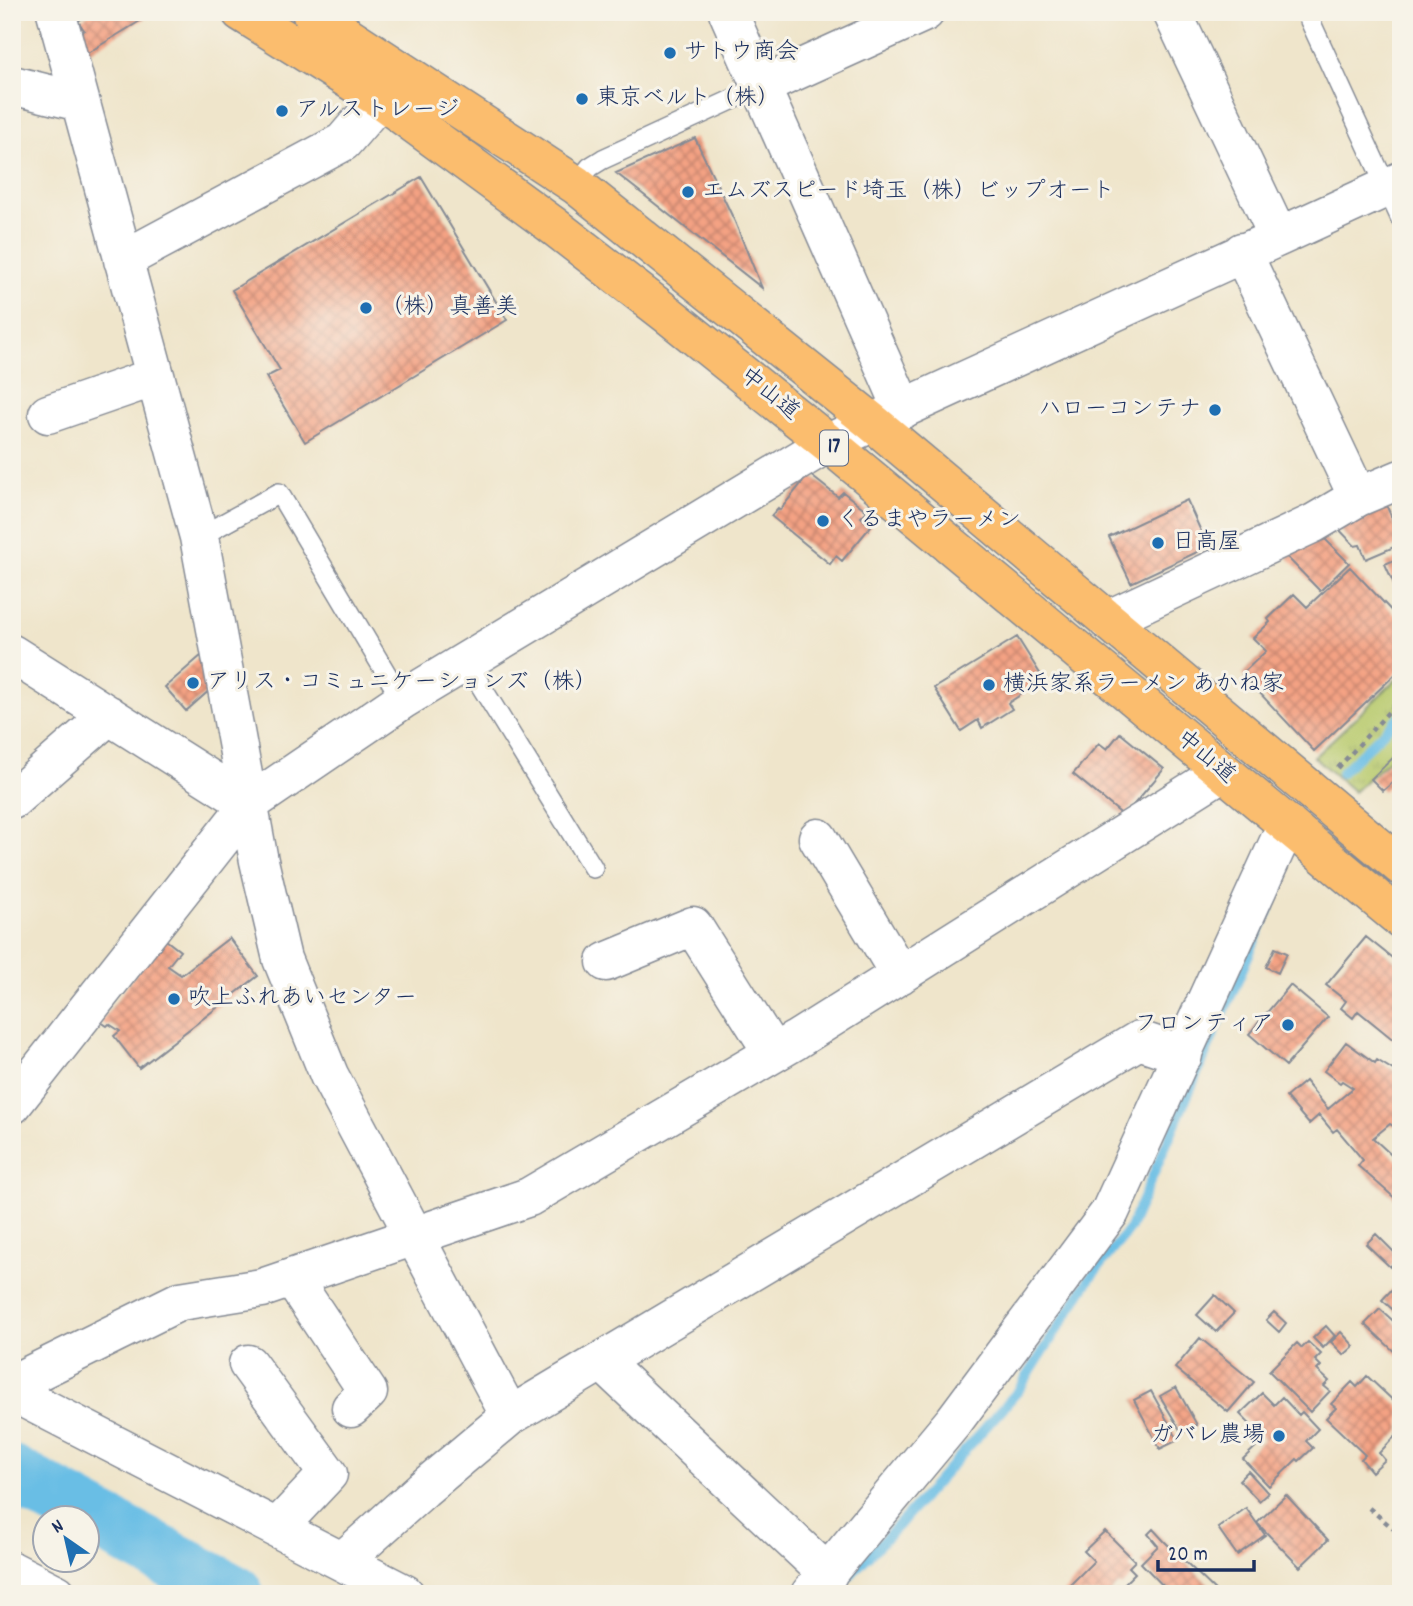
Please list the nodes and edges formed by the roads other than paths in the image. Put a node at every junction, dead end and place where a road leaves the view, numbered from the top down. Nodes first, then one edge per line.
1 (56, 12) edge
2 (241, 12) edge
3 (311, 12) edge
4 (728, 12) edge
5 (925, 12) edge
6 (1172, 12) edge
7 (1306, 12) edge
8 (12, 85) edge
9 (762, 86) junction
10 (380, 99) junction
11 (80, 102) junction
12 (576, 184) junction
13 (1396, 196) edge
14 (1278, 236) junction
15 (1241, 252) junction
16 (124, 260) junction
17 (155, 377) junction
18 (48, 414) dead end
19 (887, 415) junction
20 (828, 443) junction
21 (1401, 479) edge
22 (1358, 496) junction
23 (199, 537) junction
24 (1107, 620) junction
25 (12, 654) edge
26 (465, 660) junction
27 (402, 700) junction
28 (108, 715) junction
29 (1222, 772) junction
30 (12, 800) edge
31 (249, 804) junction
32 (1287, 824) junction
33 (818, 838) dead end
34 (1401, 866) edge
35 (593, 868) dead end
36 (1401, 919) edge
37 (606, 962) dead end
38 (901, 975) junction
39 (773, 1053) junction
40 (1183, 1055) junction
41 (12, 1105) edge
42 (415, 1238) junction
43 (292, 1278) junction
44 (602, 1362) junction
45 (248, 1364) dead end
46 (12, 1384) edge
47 (12, 1392) edge
48 (351, 1408) dead end
49 (510, 1416) junction
50 (278, 1527) junction
51 (344, 1560) junction
52 (12, 1571) edge
53 (819, 1584) edge
54 (57, 1594) edge
55 (405, 1594) edge

1 - 11 street
2 - 10 highway, 中山道 / 17
3 - 12 highway, 中山道 / 17
4 - 9 street
5 - 9 street
6 - 14 street
7 - 13 lane
8 - 11 street
9 - 12 lane
9 - 19 street
10 - 16 street
10 - 20 highway, 中山道 / 17
11 - 16 street
12 - 19 highway, 中山道 / 17
13 - 14 street
14 - 15 street
15 - 19 street
15 - 22 street
16 - 17 street
17 - 18 street
17 - 23 street
19 - 20 street
19 - 24 highway, 中山道 / 17
20 - 26 street
20 - 29 highway, 中山道 / 17
21 - 22 street
22 - 24 street
23 - 27 lane
23 - 31 street
24 - 34 highway, 中山道 / 17
25 - 28 street
26 - 27 street
26 - 35 lane
27 - 31 street
28 - 30 street
28 - 31 street
29 - 32 highway, 中山道 / 17
29 - 38 street
31 - 41 street
31 - 42 street
32 - 36 highway, 中山道 / 17
32 - 40 street
33 - 38 street
37 - 39 street
38 - 39 street
39 - 42 street
40 - 44 street
40 - 53 street
42 - 43 street
42 - 49 street
43 - 46 street
43 - 48 street
44 - 49 street
44 - 53 street
45 - 50 street
47 - 50 street
49 - 51 street
50 - 51 street
51 - 55 street
52 - 54 street

